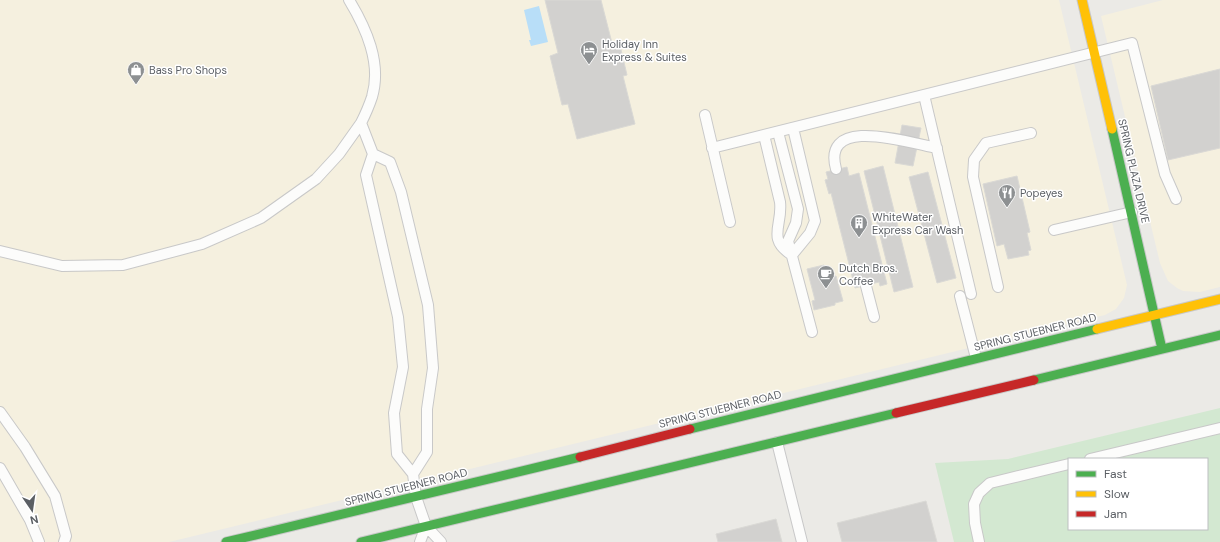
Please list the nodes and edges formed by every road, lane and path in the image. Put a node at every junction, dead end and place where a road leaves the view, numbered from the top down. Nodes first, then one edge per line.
1 (349, 0) edge
2 (1082, 0) edge
3 (1094, 52) junction
4 (924, 95) junction
5 (705, 116) dead end
6 (361, 123) junction
7 (793, 128) junction
8 (778, 132) junction
9 (1030, 133) dead end
10 (764, 135) junction
11 (712, 148) junction
12 (937, 148) junction
13 (373, 154) junction
14 (836, 169) dead end
15 (1176, 199) dead end
16 (1132, 212) junction
17 (730, 222) dead end
18 (1054, 230) dead end
19 (0, 251) edge
20 (792, 255) junction
21 (866, 286) dead end
22 (998, 287) dead end
23 (971, 294) dead end
24 (960, 296) dead end
25 (1220, 299) edge
26 (1156, 315) junction
27 (874, 318) dead end
28 (812, 332) dead end
29 (1220, 335) edge
30 (1162, 349) junction
31 (976, 358) junction
32 (774, 407) junction
33 (0, 412) edge
34 (776, 421) dead end
35 (1220, 428) edge
36 (777, 438) junction
37 (1094, 458) edge
38 (1068, 464) edge
39 (0, 468) edge
40 (413, 474) junction
41 (416, 497) junction
42 (426, 526) junction
43 (39, 542) edge
44 (64, 542) edge
45 (226, 542) edge
46 (361, 542) edge
47 (420, 542) edge
48 (441, 542) edge
49 (802, 542) edge
50 (979, 542) edge

1 - 6 lane
2 - 3 main road, SPRING PLAZA DRIVE
3 - 4 lane
3 - 15 lane
3 - 16 main road, SPRING PLAZA DRIVE
4 - 7 lane
4 - 12 lane
5 - 11 lane
6 - 13 lane
6 - 19 lane
7 - 8 lane
7 - 20 lane
8 - 10 lane
8 - 20 lane
9 - 22 lane
10 - 11 lane
10 - 20 lane
11 - 17 lane
12 - 14 lane
12 - 23 lane
13 - 40 lane
13 - 40 lane
16 - 18 lane
16 - 26 main road, SPRING PLAZA DRIVE
20 - 28 lane
21 - 27 lane
24 - 31 lane
25 - 26 main road, SPRING STUEBNER ROAD
26 - 30 main road, SPRING PLAZA DRIVE
26 - 31 main road, SPRING STUEBNER ROAD
29 - 30 main road
30 - 36 main road
31 - 32 main road, SPRING STUEBNER ROAD
32 - 34 main road
32 - 41 main road, SPRING STUEBNER ROAD
33 - 44 lane
35 - 37 lane
36 - 42 main road
36 - 49 lane
38 - 50 lane
39 - 43 lane
40 - 41 lane
41 - 42 lane
41 - 45 main road, SPRING STUEBNER ROAD
42 - 46 main road
42 - 47 lane
42 - 48 lane

